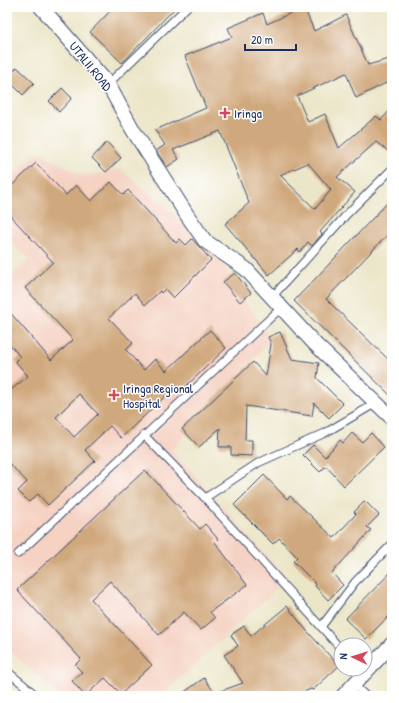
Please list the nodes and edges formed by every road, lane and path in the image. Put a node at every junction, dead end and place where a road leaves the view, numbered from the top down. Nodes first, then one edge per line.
1 (41, 7) edge
2 (187, 7) edge
3 (108, 84) junction
4 (392, 169) edge
5 (277, 301) junction
6 (376, 403) junction
7 (392, 418) edge
8 (144, 435) junction
9 (205, 498) junction
10 (392, 544) edge
11 (18, 554) dead end
12 (321, 627) junction
13 (333, 640) edge
14 (392, 644) edge
15 (373, 661) edge
16 (7, 670) edge
17 (357, 677) edge
18 (353, 684) junction
19 (37, 696) edge
20 (342, 696) edge
21 (366, 696) edge

1 - 3 street, UTALII ROAD
2 - 3 lane
3 - 5 street, UTALII ROAD
4 - 5 lane
5 - 6 street, UTALII ROAD
5 - 8 lane
6 - 7 street, UTALII ROAD
6 - 9 lane
8 - 9 lane
8 - 11 lane
9 - 12 lane
10 - 12 lane
12 - 13 lane
14 - 15 street
16 - 19 lane
17 - 18 street
18 - 20 street
18 - 21 lane

